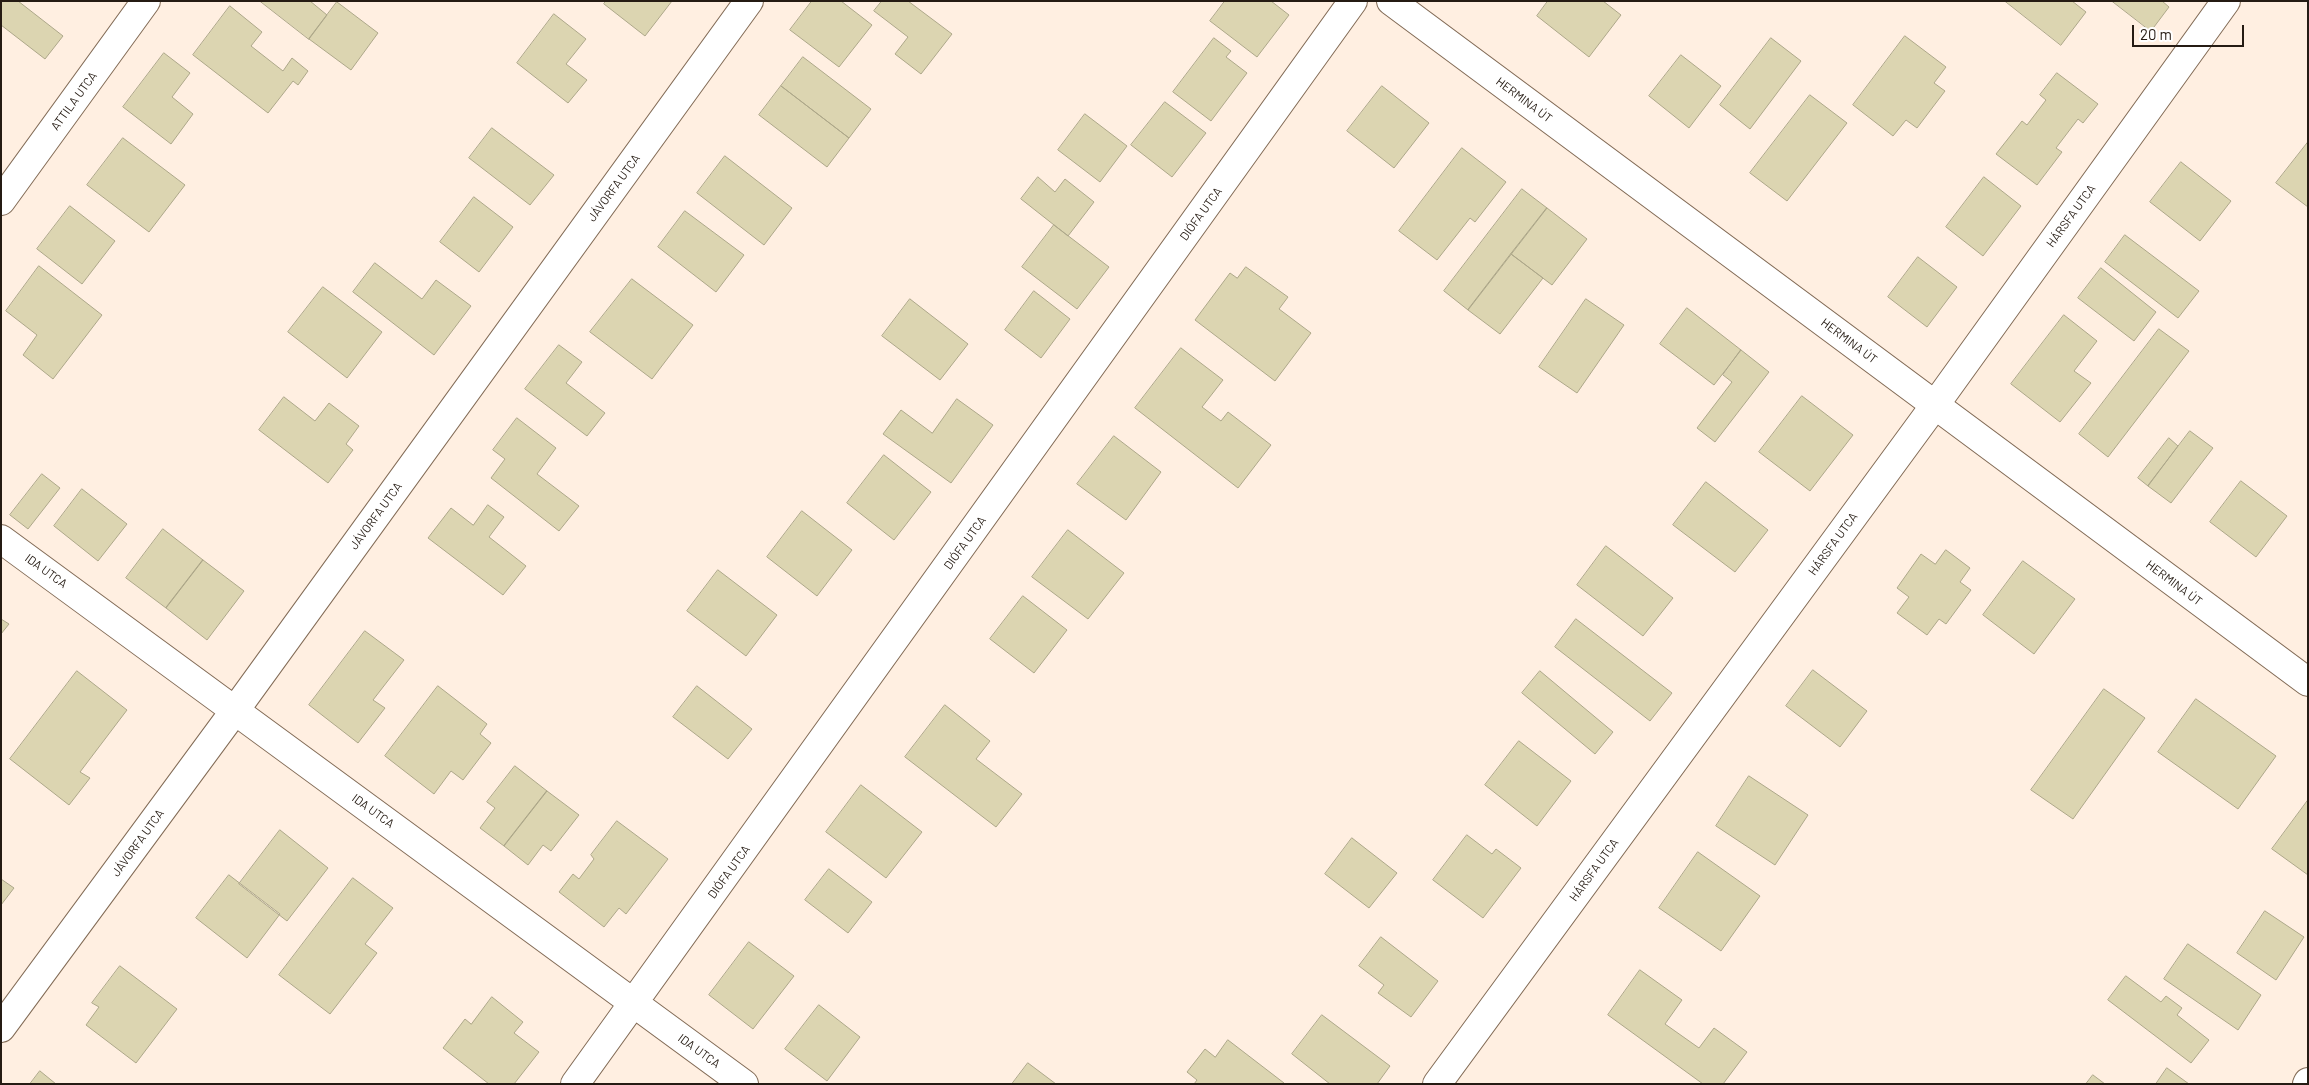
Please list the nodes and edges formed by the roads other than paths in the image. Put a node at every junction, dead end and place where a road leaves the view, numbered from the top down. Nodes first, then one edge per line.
1 (146, 1) edge
2 (750, 1) edge
3 (1353, 1) edge
4 (1391, 1) edge
5 (2226, 1) edge
6 (1, 201) edge
7 (1935, 405) junction
8 (1, 539) edge
9 (2308, 682) edge
10 (236, 709) junction
11 (634, 1003) junction
12 (1, 1028) edge
13 (575, 1084) edge
14 (744, 1084) edge
15 (1437, 1084) edge

1 - 6 street, ATTILA UTCA
2 - 10 street, JÁVORFA UTCA
3 - 11 street, DIÓFA UTCA
4 - 7 street, HERMINA ÚT
5 - 7 street, HÁRSFA UTCA
7 - 9 street, HERMINA ÚT
7 - 15 street, HÁRSFA UTCA
8 - 10 street, IDA UTCA
10 - 11 street, IDA UTCA
10 - 12 street, JÁVORFA UTCA
11 - 13 street, DIÓFA UTCA
11 - 14 street, IDA UTCA

